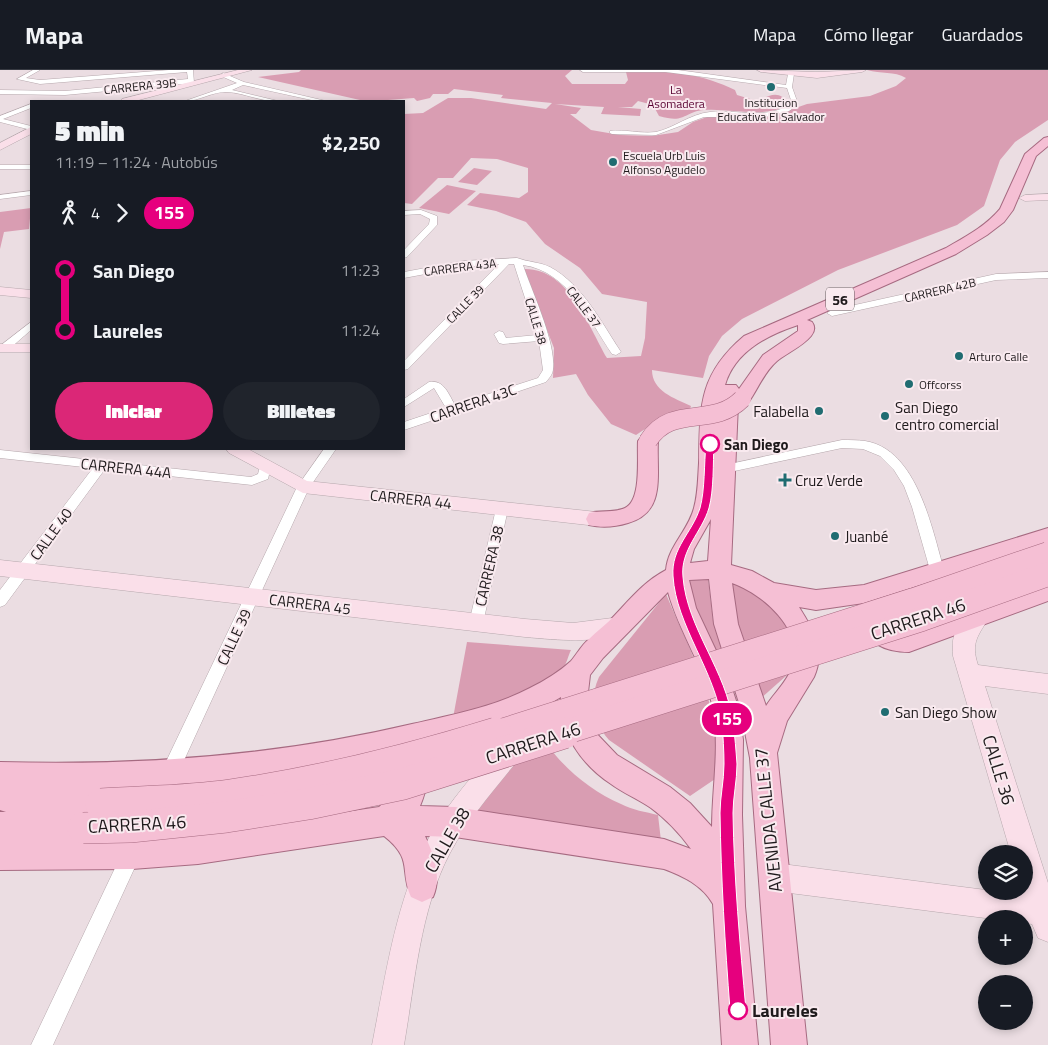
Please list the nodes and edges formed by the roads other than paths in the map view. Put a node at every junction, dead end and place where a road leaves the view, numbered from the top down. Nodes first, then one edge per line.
1 (38, 70) edge
2 (190, 70) edge
3 (248, 70) edge
4 (583, 70) edge
5 (761, 70) edge
6 (862, 70) edge
7 (46, 72) dead end
8 (791, 74) junction
9 (223, 75) junction
10 (191, 82) junction
11 (242, 83) junction
12 (789, 87) junction
13 (0, 92) edge
14 (228, 92) junction
15 (64, 93) junction
16 (46, 100) edge
17 (134, 100) edge
18 (192, 100) edge
19 (270, 100) edge
20 (316, 100) edge
21 (30, 106) edge
22 (0, 119) edge
23 (30, 129) edge
24 (30, 130) edge
25 (612, 132) dead end
26 (1048, 140) edge
27 (1, 146) edge
28 (1048, 150) edge
29 (0, 167) edge
30 (30, 167) edge
31 (1033, 181) junction
32 (30, 193) edge
33 (1048, 195) edge
34 (0, 197) edge
35 (1025, 198) junction
36 (405, 213) edge
37 (405, 254) edge
38 (517, 261) junction
39 (506, 262) junction
40 (405, 275) edge
41 (1048, 276) edge
42 (0, 291) edge
43 (30, 294) edge
44 (832, 313) junction
45 (806, 325) junction
46 (30, 326) edge
47 (499, 334) dead end
48 (542, 338) junction
49 (30, 348) edge
50 (2, 349) edge
51 (616, 352) dead end
52 (405, 366) edge
53 (542, 380) joint
54 (405, 403) edge
55 (452, 409) junction
56 (405, 426) edge
57 (238, 450) edge
58 (329, 450) edge
59 (0, 454) edge
60 (102, 465) junction
61 (265, 466) junction
62 (725, 469) junction
63 (303, 487) junction
64 (502, 509) junction
65 (596, 519) joint
66 (1048, 536) edge
67 (1048, 554) edge
68 (725, 567) junction
69 (0, 568) edge
70 (937, 570) junction
71 (24, 571) junction
72 (1048, 574) edge
73 (677, 575) junction
74 (766, 591) junction
75 (1048, 591) edge
76 (864, 594) junction
77 (253, 597) junction
78 (0, 601) edge
79 (979, 616) junction
80 (476, 623) junction
81 (620, 626) junction
82 (578, 670) junction
83 (968, 674) junction
84 (1048, 684) edge
85 (383, 745) junction
86 (764, 758) junction
87 (169, 775) junction
88 (0, 776) edge
89 (0, 796) edge
90 (386, 820) junction
91 (455, 822) junction
92 (0, 827) edge
93 (132, 854) junction
94 (0, 855) edge
95 (774, 877) junction
96 (422, 886) junction
97 (729, 906) junction
98 (1047, 917) edge
99 (42, 1045) edge
100 (388, 1045) edge
101 (740, 1045) edge
102 (790, 1045) edge

1 - 2 street
1 - 7 street
2 - 10 street
3 - 9 street
4 - 12 street
5 - 8 street
6 - 8 street
8 - 12 street
9 - 10 street
9 - 11 street
10 - 15 street, CARRERA 39B
10 - 17 street
11 - 14 street
11 - 20 street
12 - 25 street
13 - 15 street, CARRERA 39B
14 - 18 street
14 - 19 street
15 - 16 street
21 - 22 street
22 - 23 street
24 - 27 street
26 - 73 main road, 56
28 - 31 main road, 56
29 - 30 street
31 - 33 street
31 - 35 main road, 56
32 - 34 street
33 - 35 street
35 - 44 main road, 56
36 - 37 street
38 - 39 street, CARRERA 43A
38 - 48 street, CALLE 38
38 - 51 street, CALLE 37
39 - 40 street, CARRERA 43A
39 - 52 street, CALLE 39
41 - 44 street, CARRERA 42B
42 - 43 street
44 - 45 main road, 56
45 - 62 main road, 56
45 - 65 main road, bridge
46 - 50 street
47 - 48 street
48 - 53 street, CALLE 38
49 - 50 street
53 - 55 street, CARRERA 43C
54 - 55 street
55 - 56 street, CARRERA 43C
57 - 61 street, CARRERA 44
58 - 63 street, CALLE 39
59 - 60 street, CARRERA 44A
60 - 61 street, CARRERA 44A
60 - 71 street, CALLE 40
61 - 63 street, CARRERA 44
62 - 68 main road, 56
62 - 70 street
63 - 64 street, CARRERA 44
63 - 77 street, CALLE 39
64 - 65 street, CARRERA 44
64 - 80 street, CARRERA 38
66 - 70 main road
67 - 89 main road, CARRERA 46, bridge
68 - 73 main road
68 - 74 main road
68 - 86 main road, AVENIDA CALLE 37
69 - 71 street, CARRERA 45
70 - 76 main road
71 - 77 street, CARRERA 45
71 - 78 street, CALLE 40
72 - 92 main road, CARRERA 46, bridge
73 - 81 main road
73 - 97 main road, AVENIDA CALLE 37
74 - 76 main road
74 - 86 main road
75 - 79 main road
76 - 79 main road
77 - 80 street, CARRERA 45
77 - 87 street, CALLE 39
79 - 83 street, CALLE 36
80 - 81 street, CARRERA 45
81 - 82 main road
82 - 85 main road
82 - 91 street, CALLE 38
82 - 97 main road
83 - 84 street
83 - 98 street, CALLE 36
85 - 87 main road
85 - 90 main road
86 - 95 main road, AVENIDA CALLE 37
87 - 88 main road
90 - 91 main road, CARRERA 46
90 - 93 main road, CARRERA 46
90 - 96 main road
91 - 96 street, CALLE 38
91 - 97 main road, CARRERA 46
93 - 94 main road, CARRERA 46
93 - 99 street
95 - 98 street
95 - 102 main road, AVENIDA CALLE 37
96 - 100 street, CALLE 38
97 - 101 main road, AVENIDA CALLE 37

